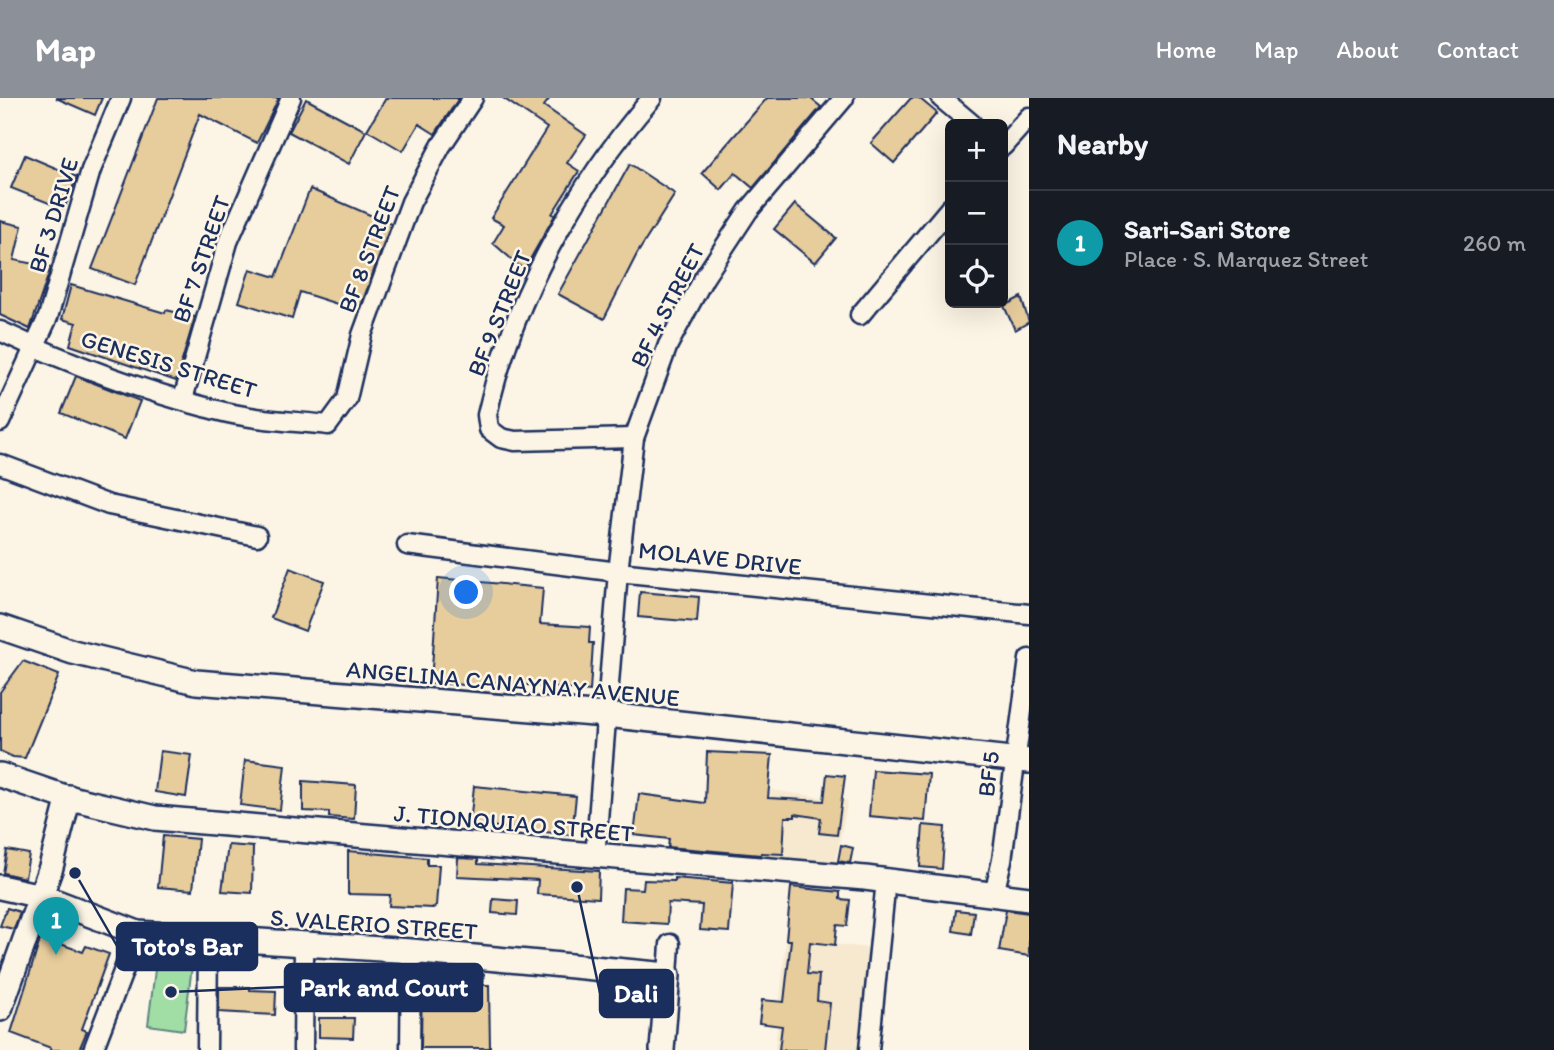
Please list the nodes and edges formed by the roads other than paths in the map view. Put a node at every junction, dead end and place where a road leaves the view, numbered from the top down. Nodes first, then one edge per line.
1 (121, 98) edge
2 (291, 98) edge
3 (473, 98) edge
4 (652, 98) edge
5 (844, 98) edge
6 (941, 98) edge
7 (1029, 117) edge
8 (966, 119) edge
9 (1008, 140) edge
10 (945, 214) edge
11 (860, 315) dead end
12 (0, 331) edge
13 (34, 347) junction
14 (183, 400) junction
15 (0, 422) edge
16 (328, 425) joint
17 (634, 438) junction
18 (0, 464) edge
19 (257, 536) dead end
20 (407, 545) dead end
21 (618, 572) junction
22 (1029, 614) edge
23 (0, 627) edge
24 (1029, 659) edge
25 (606, 715) junction
26 (1022, 760) edge
27 (0, 775) edge
28 (65, 797) junction
29 (595, 857) junction
30 (886, 880) junction
31 (0, 887) edge
32 (994, 894) junction
33 (41, 895) junction
34 (1029, 899) edge
35 (138, 933) junction
36 (208, 938) junction
37 (670, 944) dead end
38 (303, 946) junction
39 (411, 951) junction
40 (668, 975) junction
41 (0, 1009) edge
42 (93, 1050) edge
43 (207, 1050) edge
44 (303, 1050) edge
45 (411, 1050) edge
46 (417, 1050) edge
47 (662, 1050) edge
48 (869, 1050) edge

1 - 13 street, BF 3 DRIVE
2 - 14 street, BF 7 STREET
3 - 16 street, BF 8 STREET
4 - 17 street, BF 9 STREET
5 - 17 street, BF 4 STREET
6 - 8 street
7 - 9 street
10 - 11 street
12 - 13 street, GENESIS STREET
13 - 14 street, GENESIS STREET
13 - 15 street, BF 3 DRIVE
14 - 16 street, GENESIS STREET
17 - 21 street, BF 4 STREET
18 - 19 street
20 - 21 street, MOLAVE DRIVE
21 - 22 street, MOLAVE DRIVE
21 - 25 street, BF 4 STREET
23 - 25 street, ANGELINA CANAYNAY AVENUE
24 - 26 street, BF 5
25 - 26 street, ANGELINA CANAYNAY AVENUE
25 - 29 street, BF 4 STREET
26 - 32 street, BF 5
27 - 28 street, J. TIONQUIAO STREET
28 - 29 street, J. TIONQUIAO STREET
28 - 33 street
29 - 30 street, J. TIONQUIAO STREET
30 - 32 street, J. TIONQUIAO STREET
30 - 48 street
31 - 33 street, S. VALERIO STREET
32 - 34 street, J. TIONQUIAO STREET
33 - 35 street, S. VALERIO STREET
33 - 41 street
35 - 36 street, S. VALERIO STREET
35 - 42 street
36 - 38 street, S. VALERIO STREET
36 - 43 street
37 - 40 street
38 - 39 street, S. VALERIO STREET
38 - 44 street
39 - 40 street, S. VALERIO STREET
39 - 45 street
40 - 47 street
45 - 46 street

